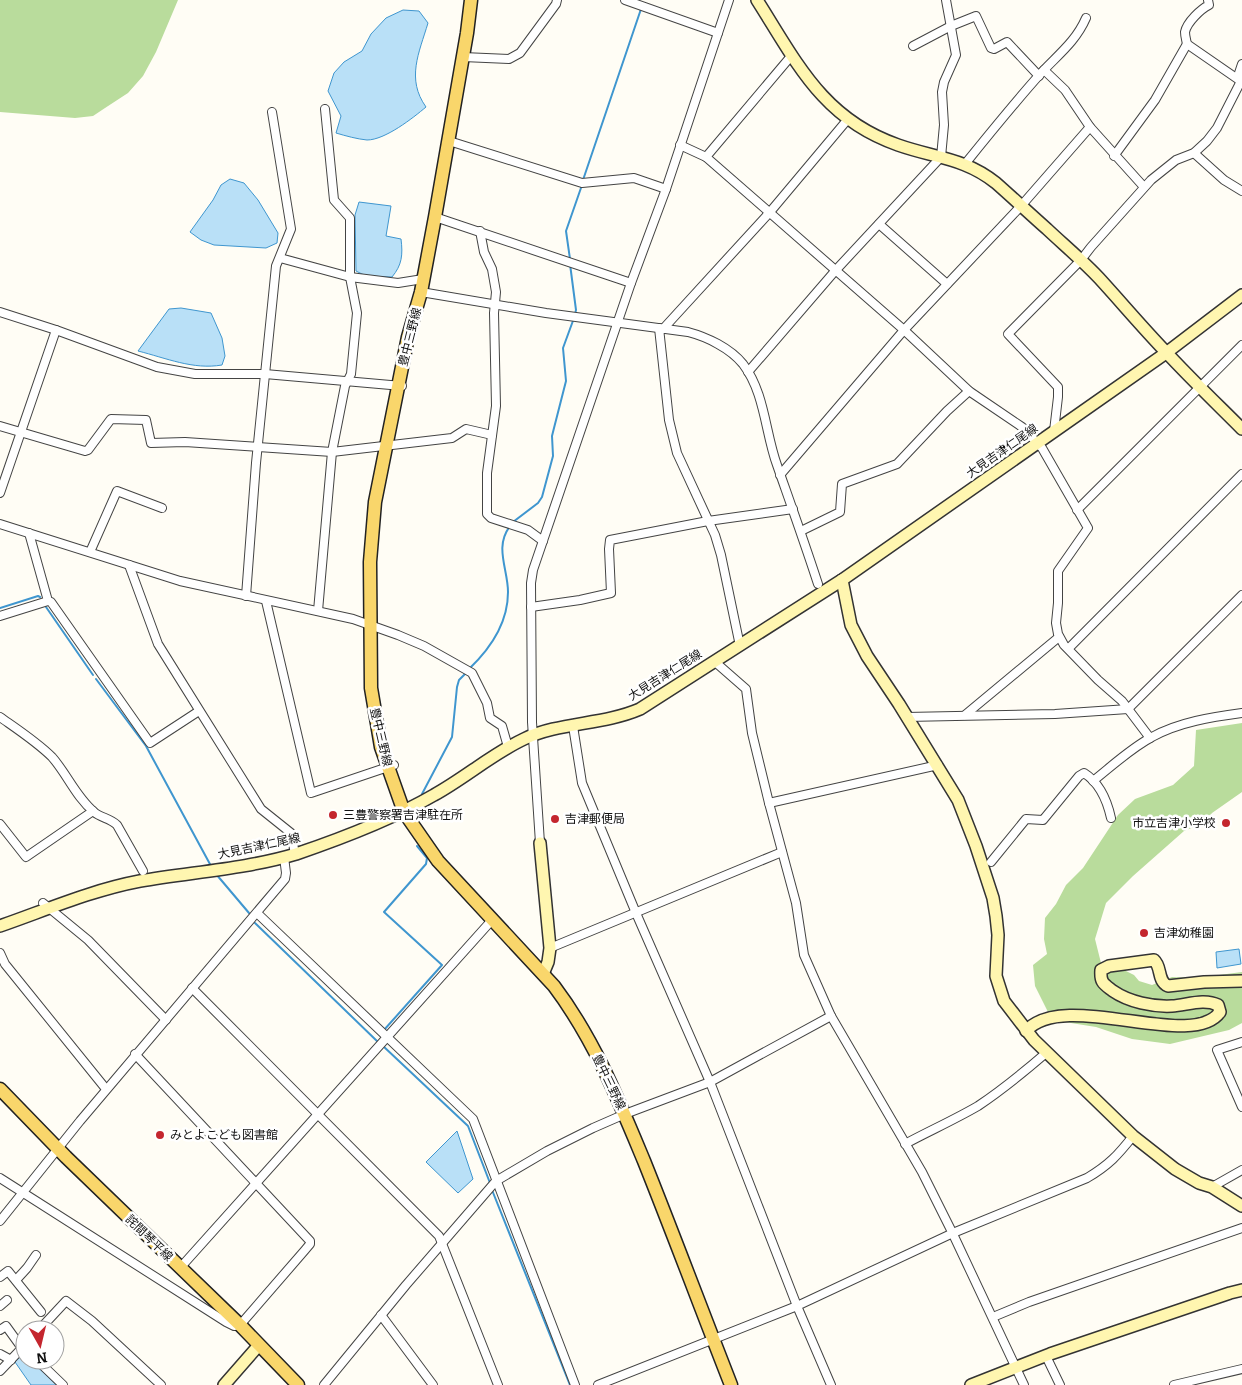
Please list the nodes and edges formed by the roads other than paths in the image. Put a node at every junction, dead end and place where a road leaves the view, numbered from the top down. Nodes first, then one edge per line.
1 (471, 0) edge
2 (557, 0) edge
3 (625, 0) edge
4 (729, 0) edge
5 (758, 0) edge
6 (946, 0) edge
7 (1208, 0) edge
8 (1086, 18) dead end
9 (950, 26) junction
10 (718, 33) junction
11 (1187, 44) junction
12 (913, 46) dead end
13 (792, 55) junction
14 (463, 57) junction
15 (1242, 64) edge
16 (1041, 73) junction
17 (1242, 81) edge
18 (325, 109) dead end
19 (272, 112) dead end
20 (848, 119) junction
21 (1090, 127) junction
22 (448, 142) junction
23 (680, 145) junction
24 (1194, 153) junction
25 (1114, 156) junction
26 (706, 157) junction
27 (941, 157) junction
28 (965, 164) junction
29 (1144, 187) junction
30 (666, 189) junction
31 (1242, 191) edge
32 (1022, 206) junction
33 (770, 212) junction
34 (435, 217) junction
35 (879, 224) junction
36 (480, 231) junction
37 (280, 258) junction
38 (1081, 260) junction
39 (835, 271) junction
40 (350, 277) junction
41 (631, 283) junction
42 (947, 284) junction
43 (422, 286) junction
44 (1242, 295) edge
45 (495, 305) junction
46 (0, 312) edge
47 (618, 323) junction
48 (661, 328) junction
49 (56, 330) junction
50 (904, 330) junction
51 (1242, 345) edge
52 (1166, 353) junction
53 (748, 372) junction
54 (266, 375) junction
55 (347, 382) junction
56 (401, 386) junction
57 (1200, 387) junction
58 (969, 391) junction
59 (0, 426) edge
60 (1242, 429) edge
61 (1054, 431) junction
62 (21, 432) junction
63 (492, 435) junction
64 (1037, 443) junction
65 (386, 446) junction
66 (258, 447) junction
67 (332, 452) junction
68 (1242, 474) edge
69 (780, 475) junction
70 (0, 493) edge
71 (162, 508) dead end
72 (793, 509) junction
73 (1078, 510) junction
74 (708, 521) junction
75 (0, 524) edge
76 (801, 531) junction
77 (29, 533) junction
78 (543, 541) junction
79 (90, 552) junction
80 (128, 565) junction
81 (842, 580) junction
82 (818, 584) dead end
83 (1242, 595) edge
84 (246, 596) junction
85 (48, 601) junction
86 (266, 601) junction
87 (531, 607) junction
88 (318, 611) junction
89 (0, 616) edge
90 (370, 624) junction
91 (1059, 637) junction
92 (740, 646) junction
93 (1069, 648) junction
94 (714, 661) junction
95 (1128, 709) junction
96 (199, 711) junction
97 (1242, 713) edge
98 (965, 715) junction
99 (0, 717) edge
100 (906, 717) junction
101 (573, 726) junction
102 (533, 735) junction
103 (1150, 738) junction
104 (508, 747) junction
105 (938, 765) junction
106 (391, 766) junction
107 (1093, 781) junction
108 (768, 803) junction
109 (93, 811) junction
110 (404, 812) junction
111 (1110, 818) dead end
112 (0, 824) edge
113 (540, 843) joint
114 (782, 852) junction
115 (295, 854) junction
116 (284, 857) junction
117 (991, 862) dead end
118 (143, 871) dead end
119 (46, 906) junction
120 (256, 913) junction
121 (636, 913) junction
122 (492, 920) junction
123 (0, 926) edge
124 (550, 948) junction
125 (0, 953) edge
126 (543, 974) junction
127 (1242, 981) edge
128 (192, 988) junction
129 (831, 1016) junction
130 (166, 1020) junction
131 (1026, 1031) junction
132 (387, 1038) junction
133 (1242, 1042) edge
134 (1046, 1053) junction
135 (136, 1054) junction
136 (710, 1082) junction
137 (0, 1089) edge
138 (106, 1089) junction
139 (1242, 1107) edge
140 (318, 1114) junction
141 (625, 1114) junction
142 (1133, 1136) junction
143 (905, 1144) junction
144 (58, 1148) junction
145 (1242, 1170) edge
146 (0, 1178) edge
147 (496, 1181) junction
148 (256, 1184) junction
149 (1212, 1187) junction
150 (23, 1192) junction
151 (1242, 1206) edge
152 (0, 1221) edge
153 (1242, 1228) edge
154 (953, 1233) junction
155 (442, 1242) junction
156 (36, 1255) dead end
157 (180, 1268) junction
158 (0, 1277) edge
159 (16, 1280) junction
160 (1242, 1290) edge
161 (7, 1300) dead end
162 (0, 1306) edge
163 (797, 1306) junction
164 (41, 1312) dead end
165 (382, 1315) junction
166 (993, 1317) junction
167 (48, 1320) edge
168 (240, 1325) junction
169 (0, 1330) edge
170 (15, 1337) edge
171 (713, 1339) junction
172 (259, 1346) junction
173 (0, 1354) edge
174 (15, 1355) edge
175 (1046, 1356) junction
176 (11, 1360) junction
177 (1016, 1368) junction
178 (1242, 1369) edge
179 (47, 1370) edge
180 (0, 1371) edge
181 (63, 1385) edge
182 (162, 1385) edge
183 (224, 1385) edge
184 (298, 1385) edge
185 (324, 1385) edge
186 (433, 1385) edge
187 (498, 1385) edge
188 (576, 1385) edge
189 (598, 1385) edge
190 (731, 1385) edge
191 (831, 1385) edge
192 (971, 1385) edge
193 (1024, 1385) edge
194 (1060, 1385) edge
195 (1174, 1385) edge

1 - 14 main road, 豊中三野線
2 - 14 street
3 - 10 street
4 - 10 street
5 - 13 street
6 - 9 street
7 - 11 street
8 - 16 street
9 - 12 street
9 - 16 street
9 - 27 street
10 - 23 street
11 - 17 street
11 - 25 street
13 - 20 street
13 - 26 street
14 - 22 main road, 豊中三野線
15 - 17 street
16 - 21 street
16 - 28 street
17 - 24 street
18 - 40 street
19 - 37 street
20 - 27 street
20 - 33 street
21 - 25 street
21 - 32 street
22 - 30 street
22 - 34 main road, 豊中三野線
23 - 26 street
23 - 30 street
24 - 29 street
24 - 31 street
25 - 29 street
26 - 33 street
27 - 28 street
27 - 35 street
28 - 32 street
29 - 38 street
30 - 41 street
32 - 38 street
32 - 42 street
33 - 39 street
33 - 48 street
34 - 36 street
34 - 43 main road, 豊中三野線
35 - 39 street
35 - 42 street
36 - 41 street
36 - 45 street
37 - 40 street
37 - 54 street
38 - 52 street
38 - 61 street
39 - 50 street
39 - 53 street
40 - 43 street
40 - 55 street
41 - 47 street
42 - 50 street
43 - 45 street
43 - 56 main road, 豊中三野線
44 - 52 street, 大見吉津仁尾線
45 - 47 street
45 - 63 street
46 - 49 street
47 - 48 street
47 - 78 street
48 - 53 street
48 - 74 street
49 - 54 street
49 - 62 street
50 - 58 street
50 - 69 street
51 - 57 street
52 - 57 street
52 - 61 street, 大見吉津仁尾線
53 - 69 street
54 - 55 street
54 - 66 street
55 - 56 street
55 - 67 street
56 - 65 main road, 豊中三野線
57 - 60 street
57 - 73 street
58 - 64 street
58 - 76 street
59 - 62 street
61 - 64 street, 大見吉津仁尾線
62 - 66 street
62 - 70 street
63 - 65 street
63 - 78 street
64 - 73 street
64 - 81 street, 大見吉津仁尾線
65 - 67 street
65 - 90 main road, 豊中三野線
66 - 67 street
66 - 84 street
67 - 88 street
68 - 93 street
69 - 72 street
71 - 79 street
72 - 74 street
72 - 76 street
73 - 91 street
74 - 87 street
74 - 92 street
75 - 77 street
76 - 82 street
77 - 79 street
77 - 85 street
78 - 87 street
79 - 80 street
80 - 84 street
80 - 96 street
81 - 92 street, 大見吉津仁尾線
81 - 100 street
83 - 95 street
84 - 86 street
85 - 89 street
85 - 96 street
86 - 88 street
86 - 106 street
87 - 102 street
88 - 90 street
90 - 104 street
90 - 106 main road, 豊中三野線
91 - 93 street
91 - 98 street
92 - 94 street, 大見吉津仁尾線
93 - 95 street
94 - 101 street, 大見吉津仁尾線
94 - 108 street
95 - 98 street
95 - 103 street
96 - 115 street
97 - 103 street
98 - 100 street
99 - 109 street
100 - 105 street
101 - 102 street, 大見吉津仁尾線
101 - 121 street
102 - 104 street, 大見吉津仁尾線
102 - 113 street
103 - 107 street
104 - 110 street, 大見吉津仁尾線
105 - 108 street
105 - 131 street
106 - 110 main road, 豊中三野線
107 - 111 street
107 - 117 street
108 - 114 street
109 - 112 street
109 - 118 street
110 - 115 street, 大見吉津仁尾線
110 - 122 main road, 豊中三野線
113 - 124 street
114 - 121 street
114 - 129 street
115 - 116 street, 大見吉津仁尾線
116 - 119 street, 大見吉津仁尾線
116 - 120 street
119 - 123 street, 大見吉津仁尾線
119 - 130 street
120 - 128 street
120 - 132 street
121 - 124 street
121 - 136 street
122 - 126 main road, 豊中三野線
122 - 132 street
124 - 126 street
125 - 138 street
126 - 141 main road, 豊中三野線
127 - 131 street
128 - 130 street
128 - 140 street
129 - 136 street
129 - 143 street
130 - 135 street
131 - 134 street
132 - 140 street
132 - 147 street
133 - 139 street
134 - 142 street
134 - 143 street
135 - 138 street
135 - 148 street
136 - 141 street
136 - 163 street
137 - 144 main road, 詫間琴平線
138 - 144 street
140 - 148 street
140 - 155 street
141 - 147 street
141 - 171 main road, 豊中三野線
142 - 149 street
142 - 154 street
143 - 154 street
144 - 150 street
144 - 157 main road, 詫間琴平線
145 - 149 street
146 - 150 street
147 - 155 street
147 - 188 street
148 - 157 street
148 - 168 street
149 - 151 street
150 - 152 street
150 - 168 street
153 - 166 street
154 - 163 street
154 - 166 street
155 - 165 street
155 - 187 street
156 - 159 street
157 - 168 main road, 詫間琴平線
158 - 159 street
159 - 164 street
160 - 175 street
161 - 162 street
163 - 171 street
163 - 191 street
165 - 185 street
165 - 186 street
166 - 177 street
167 - 182 street
168 - 172 main road, 詫間琴平線
169 - 170 street
171 - 189 street
171 - 190 main road, 豊中三野線
172 - 183 street
172 - 184 main road, 詫間琴平線
173 - 176 street
174 - 176 street
175 - 177 street
175 - 194 street
176 - 180 street
177 - 192 street
177 - 193 street
178 - 195 street
179 - 181 street

